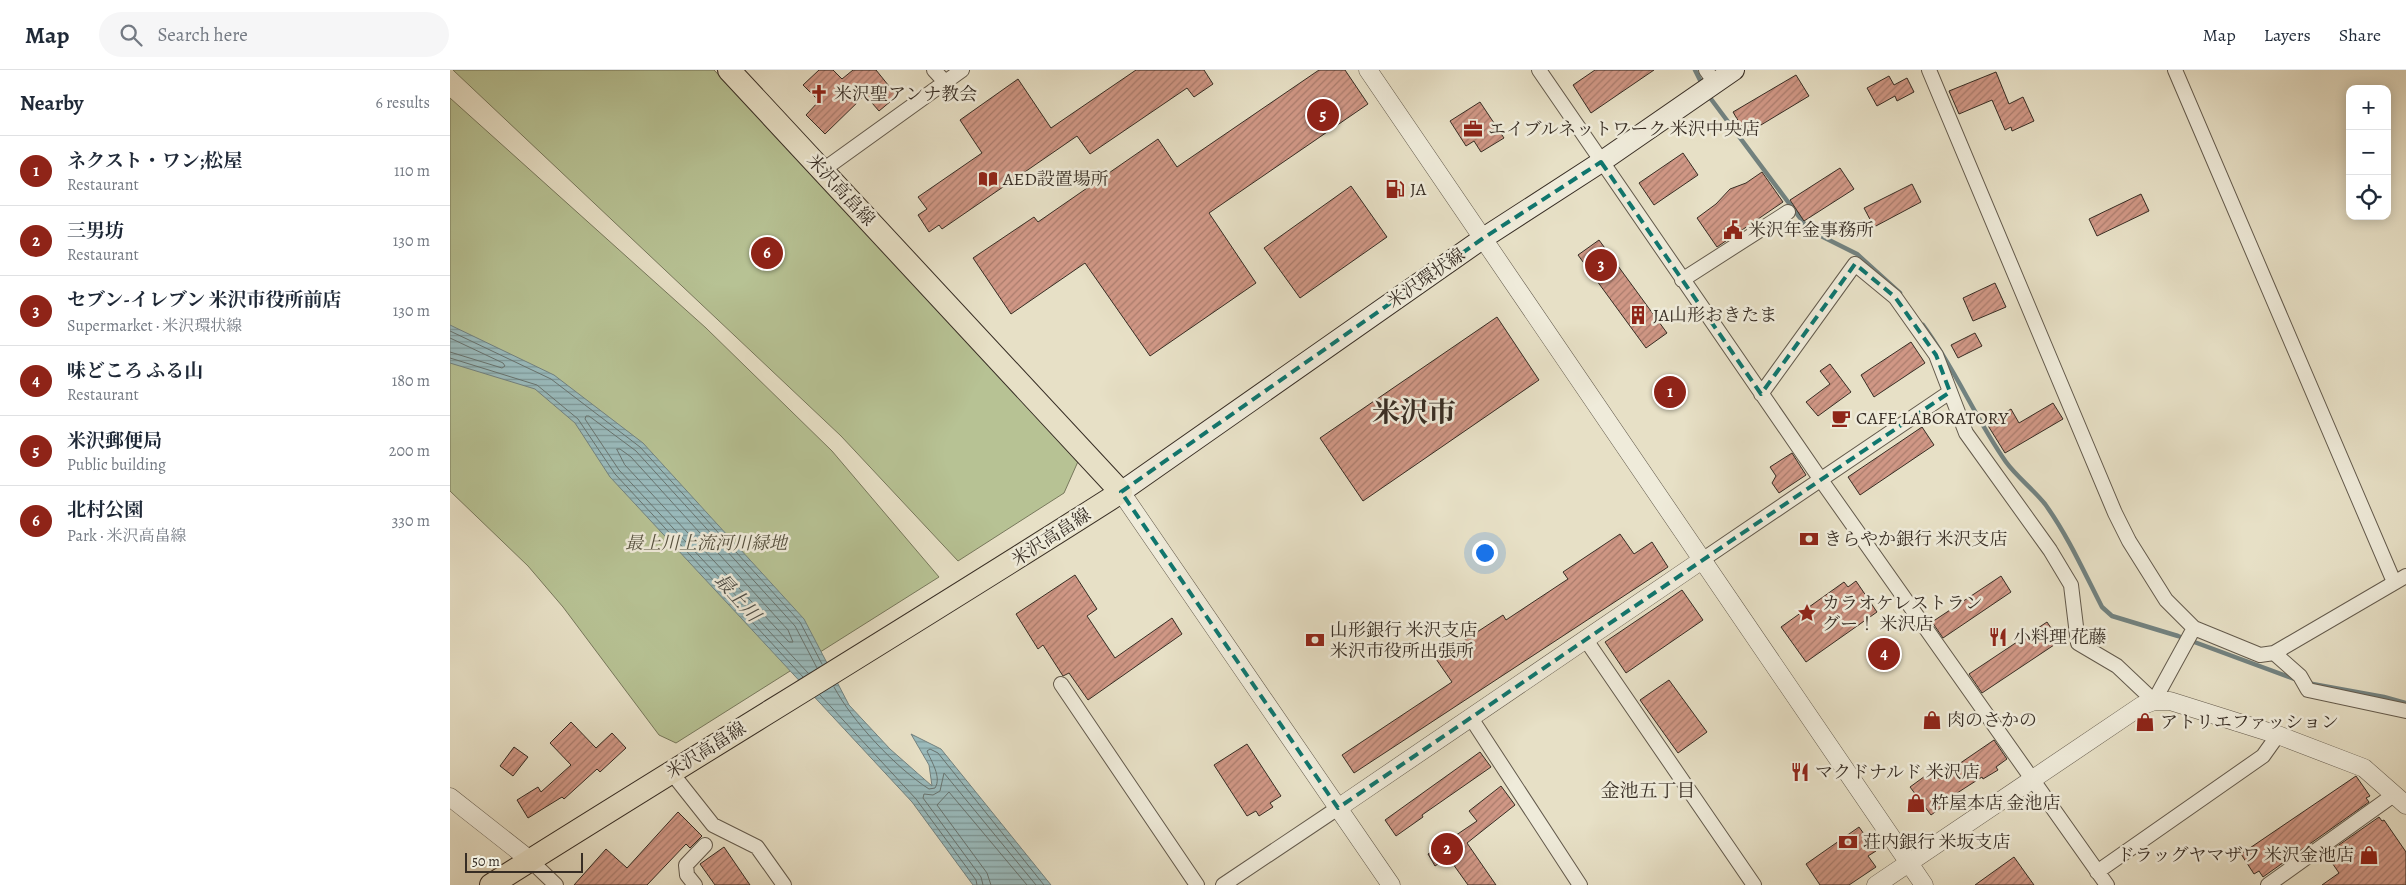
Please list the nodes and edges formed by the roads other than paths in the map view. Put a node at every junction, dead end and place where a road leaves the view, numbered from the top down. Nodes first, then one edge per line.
1 (729, 70) edge
2 (934, 70) edge
3 (962, 70) edge
4 (1368, 70) edge
5 (1538, 70) edge
6 (1734, 70) edge
7 (1929, 70) edge
8 (2175, 70) edge
9 (1710, 77) edge
10 (944, 82) junction
11 (1601, 162) junction
12 (823, 170) junction
13 (1788, 212) dead end
14 (1482, 239) junction
15 (1682, 280) junction
16 (1950, 392) junction
17 (1761, 394) junction
18 (1821, 480) junction
19 (1121, 492) junction
20 (1702, 560) junction
21 (2400, 579) edge
22 (2194, 628) junction
23 (1586, 640) junction
24 (2274, 653) junction
25 (1061, 684) dead end
26 (2154, 701) junction
27 (2406, 711) edge
28 (1471, 718) junction
29 (2278, 736) junction
30 (680, 766) junction
31 (2033, 778) junction
32 (450, 797) edge
33 (2401, 800) edge
34 (1338, 808) junction
35 (705, 845) dead end
36 (530, 860) junction
37 (1909, 863) junction
38 (2097, 872) junction
39 (490, 885) edge
40 (556, 885) edge
41 (695, 885) edge
42 (784, 885) edge
43 (1197, 885) edge
44 (1223, 885) edge
45 (1391, 885) edge
46 (1580, 885) edge
47 (1754, 885) edge
48 (1876, 885) edge
49 (1924, 885) edge
50 (2106, 885) edge
51 (2268, 885) edge

1 - 12 main road, 米沢高畠線
2 - 10 street
3 - 10 street
4 - 14 street
5 - 11 street
6 - 9 main road, 米沢環状線
7 - 22 street
8 - 21 street
9 - 11 main road, 米沢環状線
10 - 12 street
11 - 14 main road, 米沢環状線
11 - 15 street
12 - 19 main road, 米沢高畠線
13 - 15 street
14 - 19 main road, 米沢環状線
14 - 20 street
15 - 17 street
16 - 17 street
16 - 18 street
16 - 26 street
17 - 18 street
18 - 20 street
18 - 31 street
19 - 30 main road, 米沢高畠線
19 - 34 street
20 - 23 street
20 - 37 street
21 - 24 street
22 - 24 street
22 - 26 street
23 - 28 street
23 - 47 street
24 - 27 street
25 - 43 street
26 - 29 street
26 - 31 street
28 - 34 street
28 - 46 street
29 - 33 street
29 - 38 street
30 - 36 main road, 米沢高畠線
30 - 42 street
31 - 37 street
31 - 38 street
32 - 36 street
33 - 51 street
34 - 44 street
34 - 45 street
35 - 41 street
36 - 39 main road, 米沢高畠線
36 - 40 street
37 - 48 street
37 - 49 street
38 - 50 street

